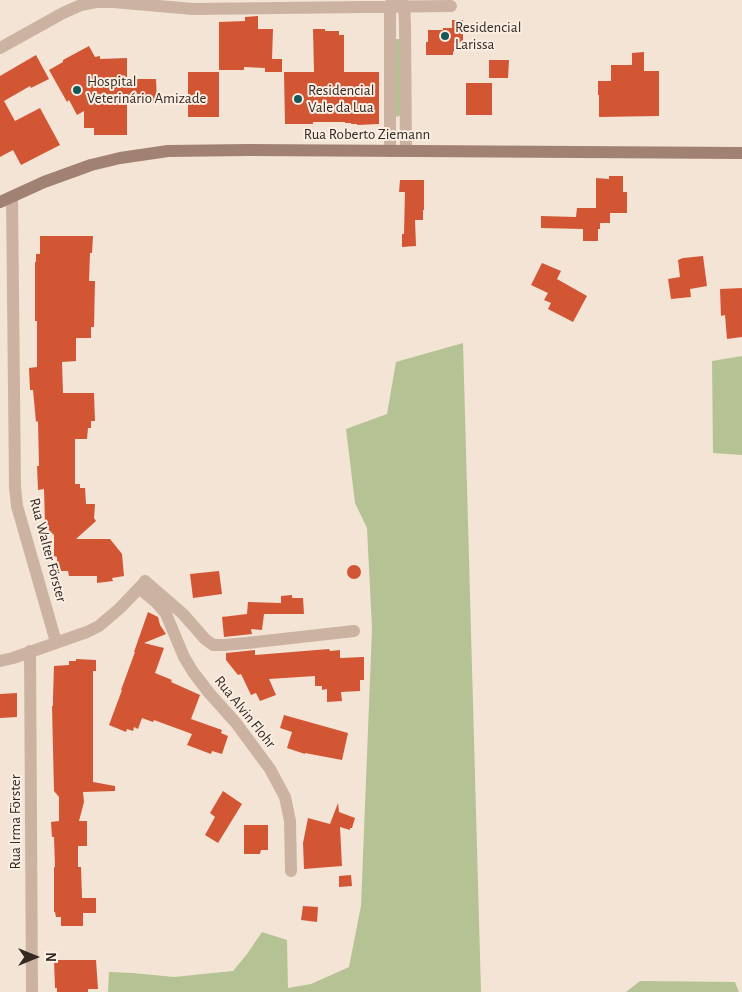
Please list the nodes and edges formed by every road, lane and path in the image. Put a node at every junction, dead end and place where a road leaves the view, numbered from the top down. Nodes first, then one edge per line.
1 (391, 3) edge
2 (403, 3) edge
3 (451, 6) dead end
4 (0, 48) edge
5 (390, 151) junction
6 (406, 151) junction
7 (742, 153) edge
8 (6, 199) edge
9 (144, 583) junction
10 (354, 631) dead end
11 (56, 642) junction
12 (30, 651) junction
13 (0, 661) edge
14 (291, 871) dead end
15 (32, 992) edge

1 - 2 street
1 - 4 street
1 - 5 street
2 - 3 street
2 - 6 street
5 - 6 main road, Rua Roberto Ziemann
5 - 8 main road, Rua Roberto Ziemann
6 - 7 main road, Rua Roberto Ziemann
8 - 11 street, Rua Walter Förster
9 - 10 street
9 - 11 street
9 - 14 street, Rua Alvin Flohr
11 - 12 street
12 - 13 street
12 - 15 street, Rua Irma Förster

